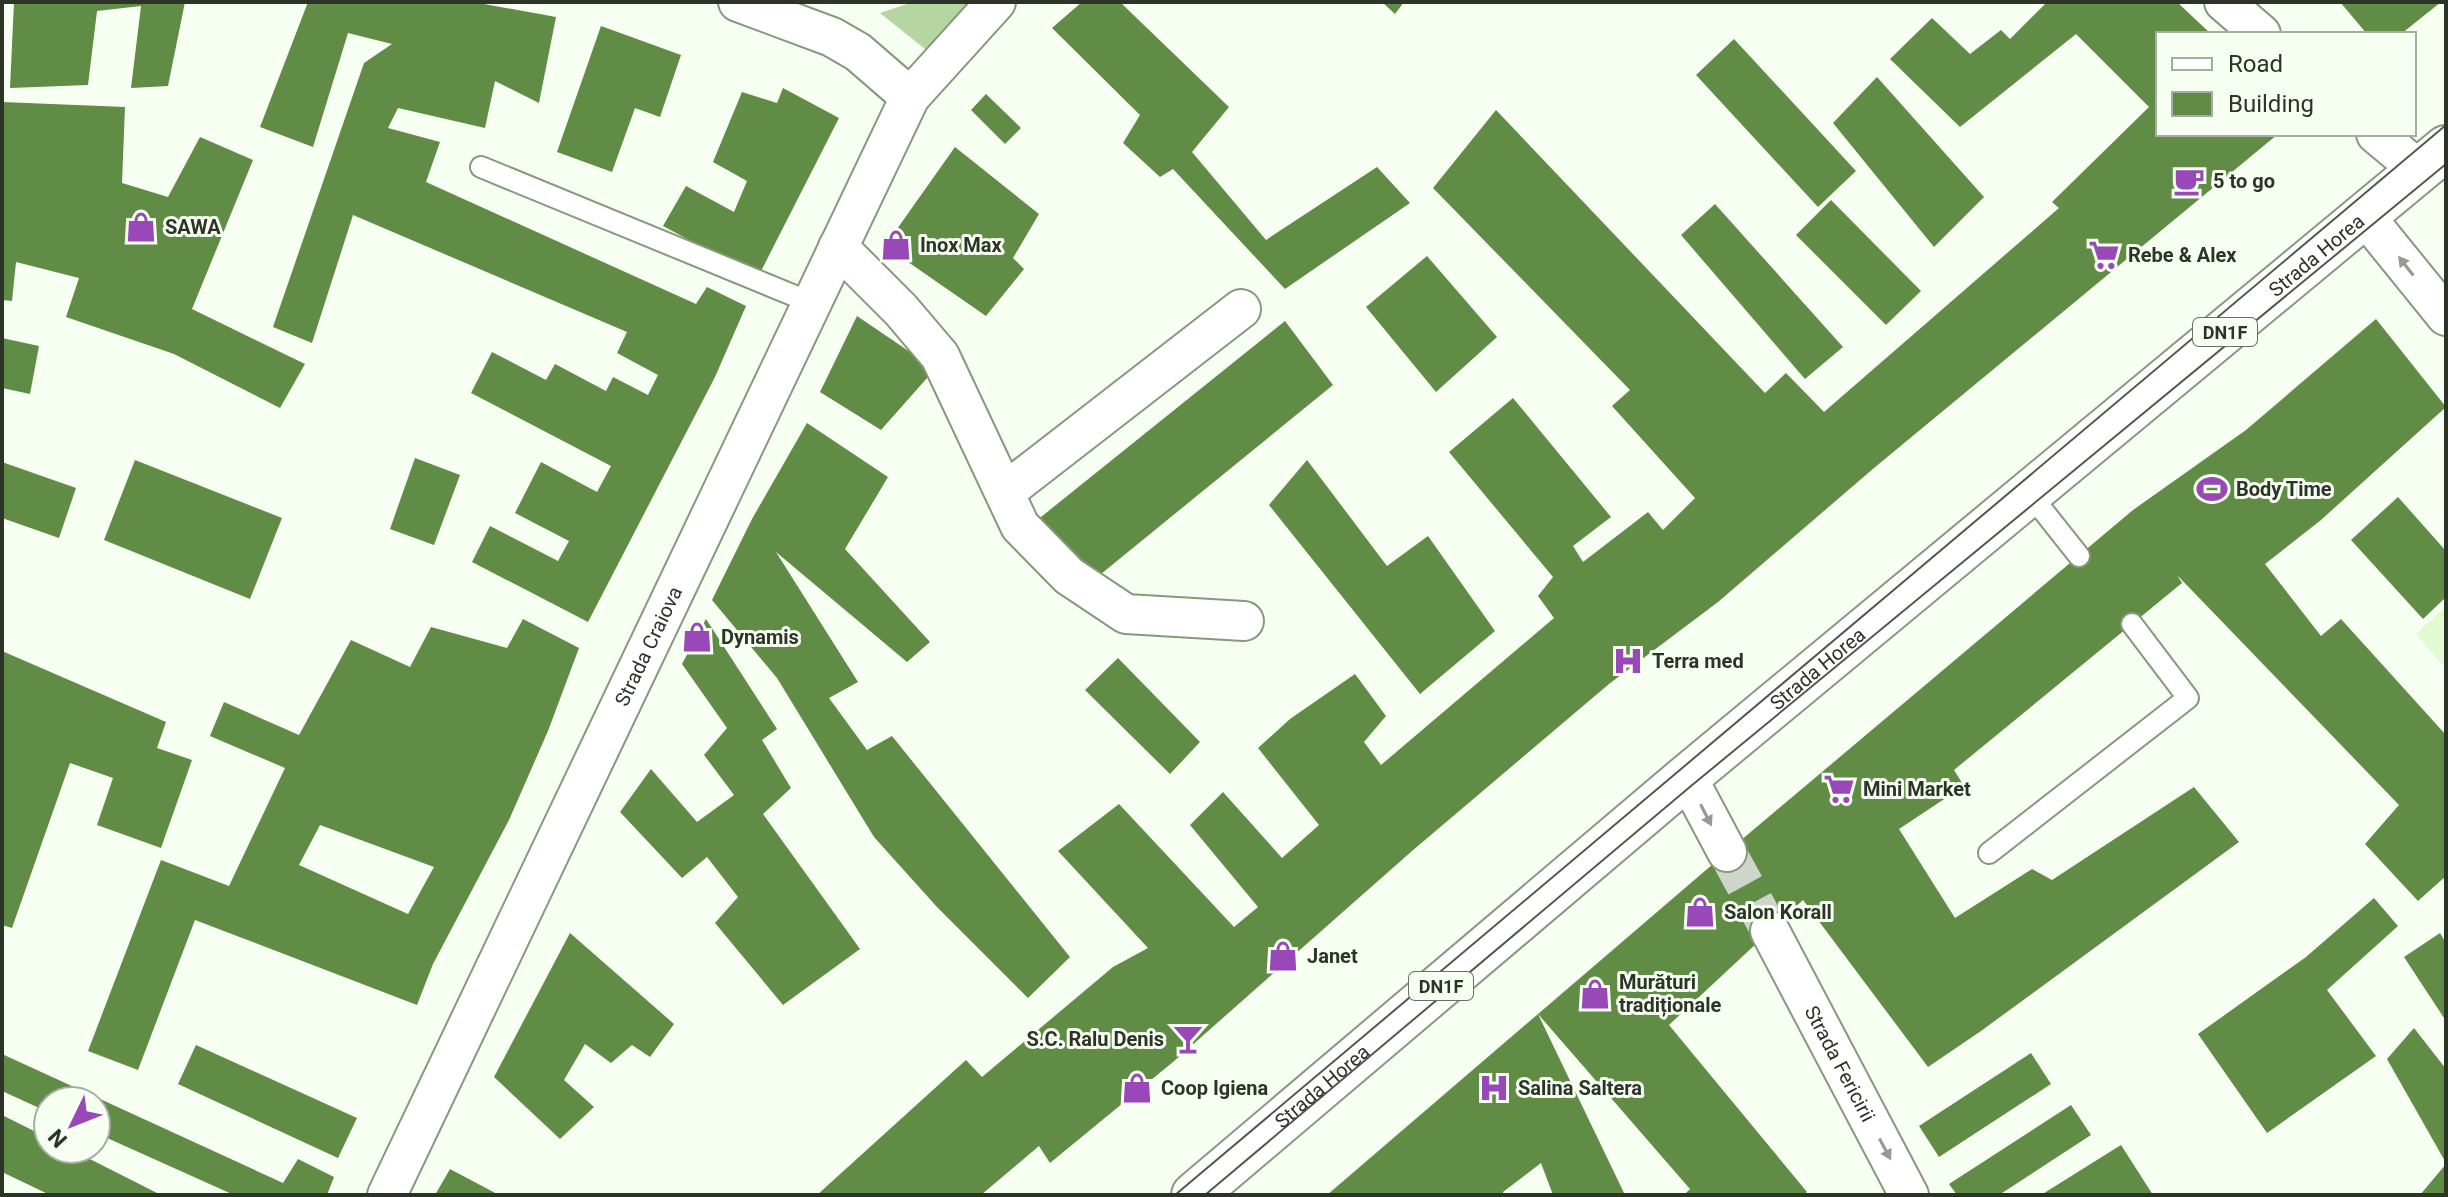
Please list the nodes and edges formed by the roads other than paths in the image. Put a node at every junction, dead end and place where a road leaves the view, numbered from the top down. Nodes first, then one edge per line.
1 (738, 2) edge
2 (996, 2) edge
3 (2224, 2) edge
4 (2259, 32) edge
5 (910, 97) junction
6 (2380, 136) edge
7 (2432, 159) edge
8 (481, 167) dead end
9 (2365, 216) junction
10 (838, 247) junction
11 (812, 303) junction
12 (1241, 309) dead end
13 (2446, 316) edge
14 (1005, 492) junction
15 (2029, 493) junction
16 (2079, 556) dead end
17 (1244, 621) dead end
18 (2132, 624) dead end
19 (1687, 777) junction
20 (1727, 852) tunnel mouth
21 (1989, 853) dead end
22 (1770, 931) tunnel mouth
23 (387, 1195) edge
24 (1194, 1195) edge
25 (1909, 1195) edge

1 - 5 street
2 - 5 street, Strada Craiova
3 - 4 street
5 - 10 street, Strada Craiova
6 - 7 street
7 - 9 main road, Strada Horea / DN1F
8 - 11 lane
13 -> 9 street
9 - 15 main road, Strada Horea / DN1F
10 - 11 street, Strada Craiova
10 - 14 street
11 - 23 street, Strada Craiova
12 - 14 street
14 - 17 street
15 - 16 lane
15 - 19 main road, Strada Horea / DN1F
18 - 21 lane
19 -> 20 street
19 - 24 main road, Strada Horea / DN1F
22 -> 25 street, Strada Fericirii

